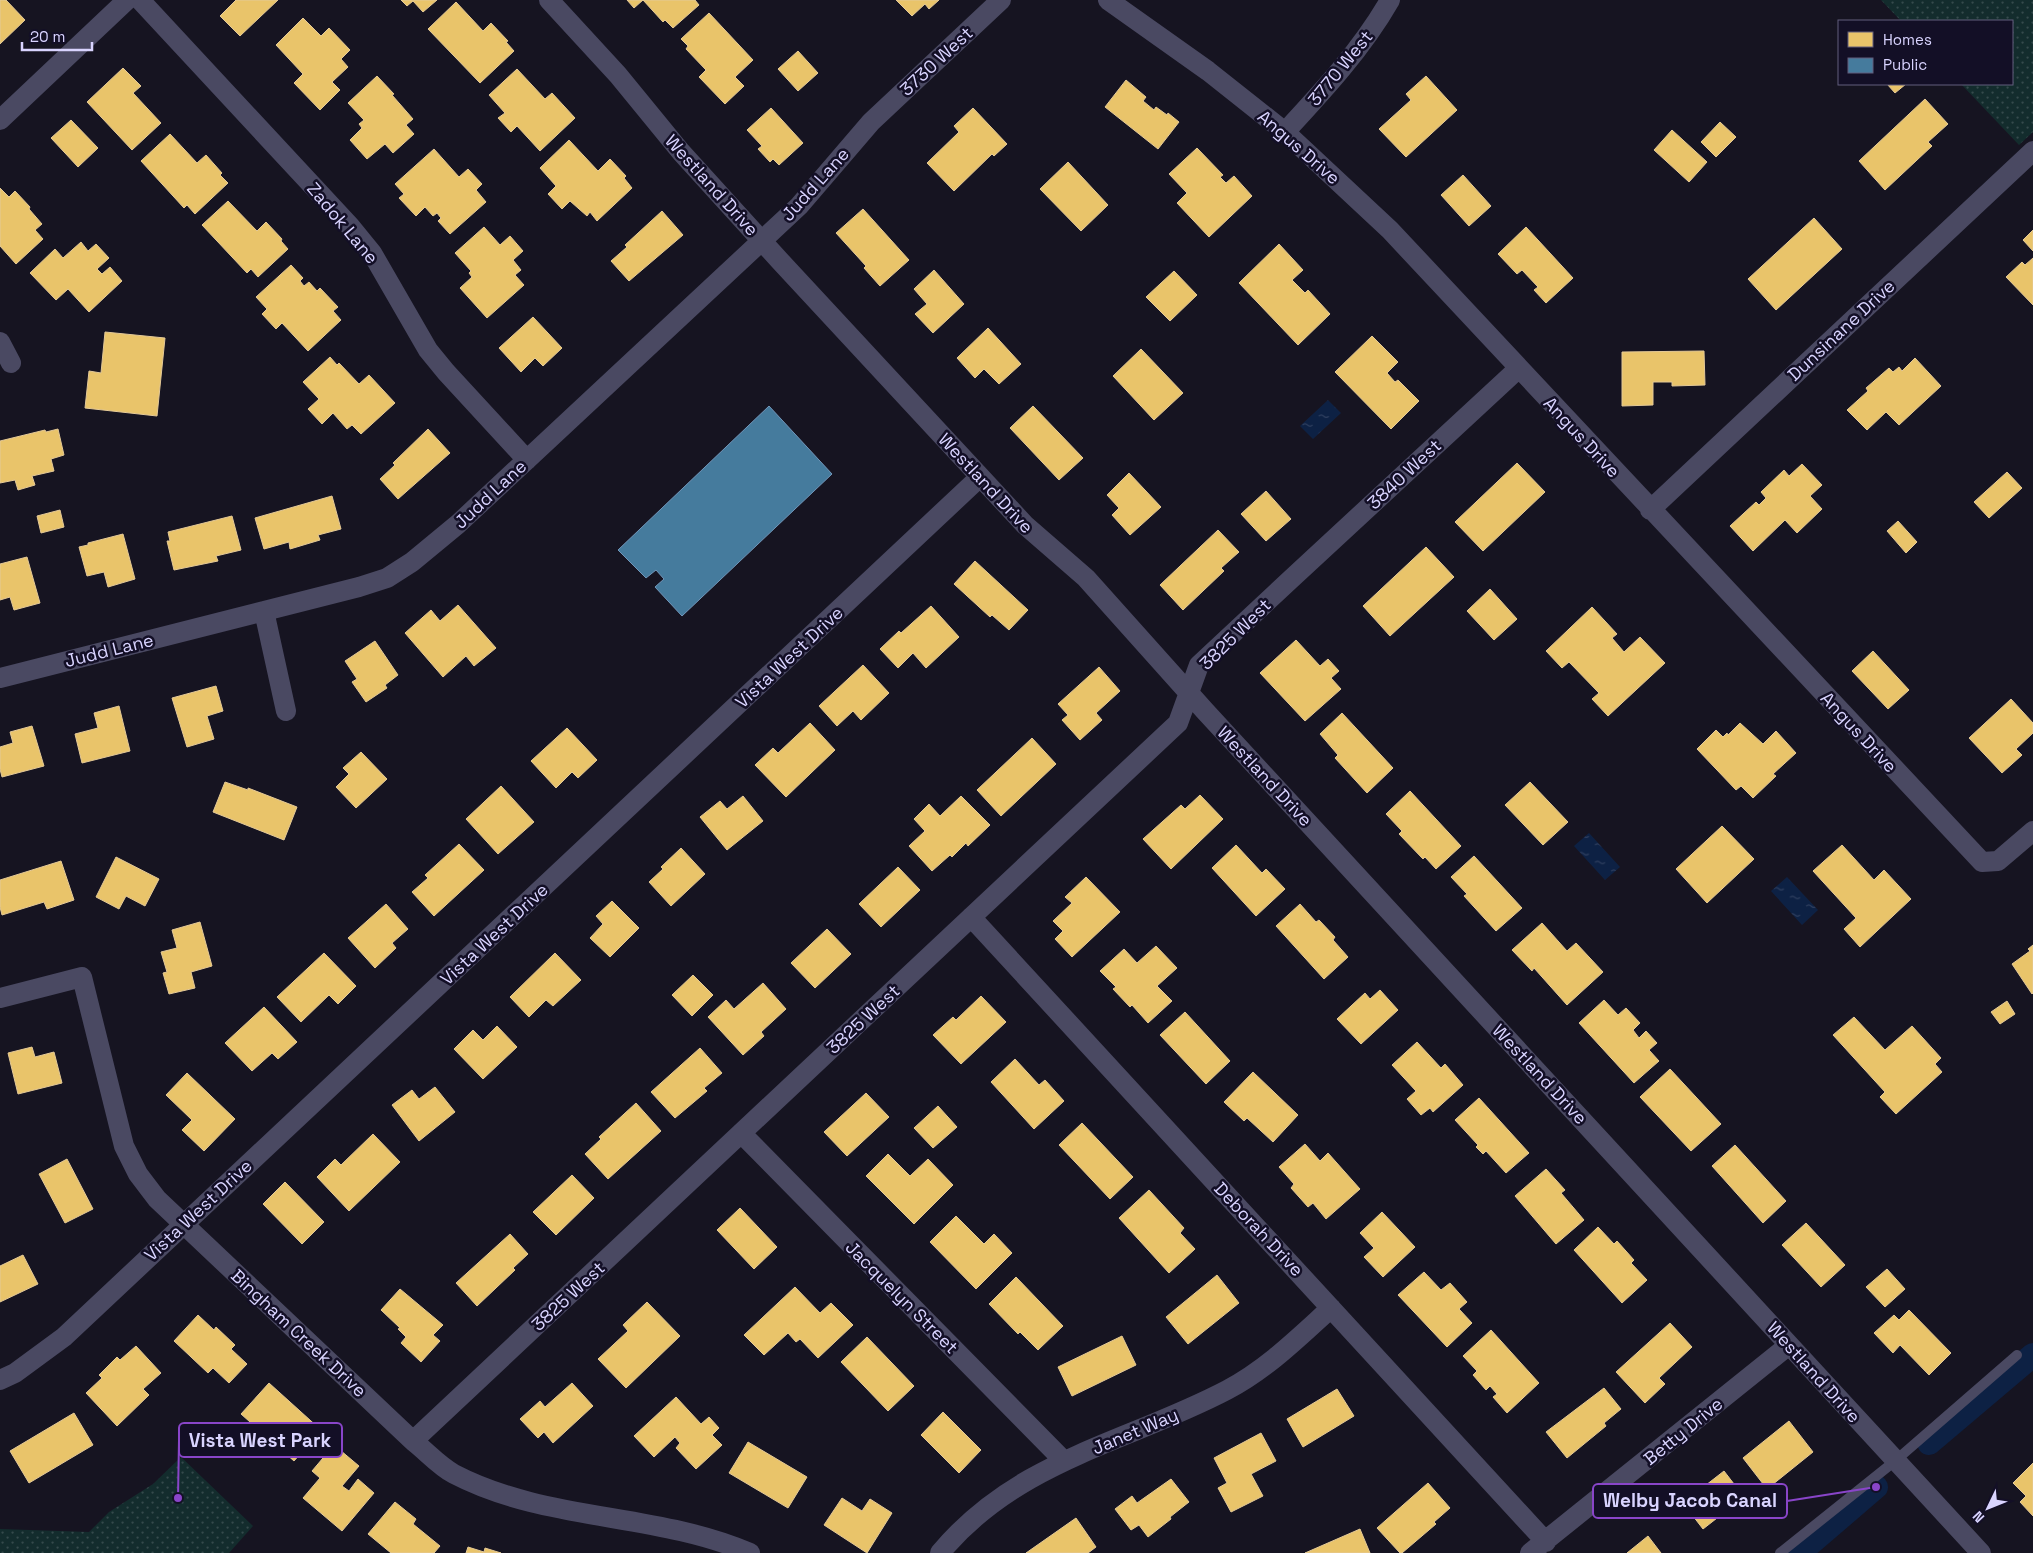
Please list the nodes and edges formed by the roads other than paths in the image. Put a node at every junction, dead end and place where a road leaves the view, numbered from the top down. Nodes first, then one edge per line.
1 (127, 0) edge
2 (140, 0) edge
3 (550, 0) edge
4 (1001, 0) edge
5 (1108, 0) edge
6 (1390, 0) edge
7 (0, 120) edge
8 (871, 122) joint
9 (1285, 132) junction
10 (2033, 151) edge
11 (762, 240) junction
12 (0, 342) edge
13 (12, 363) dead end
14 (1519, 368) junction
15 (527, 460) junction
16 (980, 477) junction
17 (1650, 510) junction
18 (1290, 580) joint
19 (264, 610) junction
20 (0, 678) edge
21 (1190, 692) junction
22 (286, 711) dead end
23 (2033, 831) edge
24 (971, 918) junction
25 (0, 998) edge
26 (741, 1133) junction
27 (183, 1224) junction
28 (1331, 1308) junction
29 (1789, 1345) junction
30 (2017, 1355) dead end
31 (0, 1380) edge
32 (413, 1441) junction
33 (1063, 1460) junction
34 (1895, 1461) junction
35 (1538, 1548) edge
36 (750, 1553) edge
37 (940, 1553) edge
38 (1780, 1553) edge
39 (1981, 1553) edge

1 - 7 street
2 - 15 street, Zadok Lane
3 - 11 street, Westland Drive
4 - 8 street, 3730 West
5 - 9 street, Angus Drive
6 - 9 street, 3770 West
8 - 11 street, Judd Lane
9 - 14 street, Angus Drive
10 - 17 street, Dunsinane Drive
11 - 15 street, Judd Lane
11 - 16 street, Westland Drive
12 - 13 street
14 - 17 street, Angus Drive
14 - 18 street, 3840 West
15 - 19 street, Judd Lane
16 - 21 street, Westland Drive
16 - 27 street, Vista West Drive
17 - 23 street, Angus Drive
18 - 21 street, 3825 West
19 - 20 street, Judd Lane
19 - 22 street
21 - 24 street, 3825 West
21 - 29 street, Westland Drive
24 - 26 street, 3825 West
24 - 28 street, Deborah Drive
25 - 27 street, Bingham Creek Drive
26 - 32 street, 3825 West
26 - 33 street, Jacquelyn Street
27 - 31 street, Vista West Drive
27 - 32 street, Bingham Creek Drive
28 - 33 street, Janet Way
28 - 35 street, Deborah Drive
29 - 34 street, Westland Drive
29 - 35 street, Betty Drive
30 - 34 lane
32 - 36 street, Bingham Creek Drive
33 - 37 street, Janet Way
34 - 38 lane
34 - 39 street, Westland Drive

